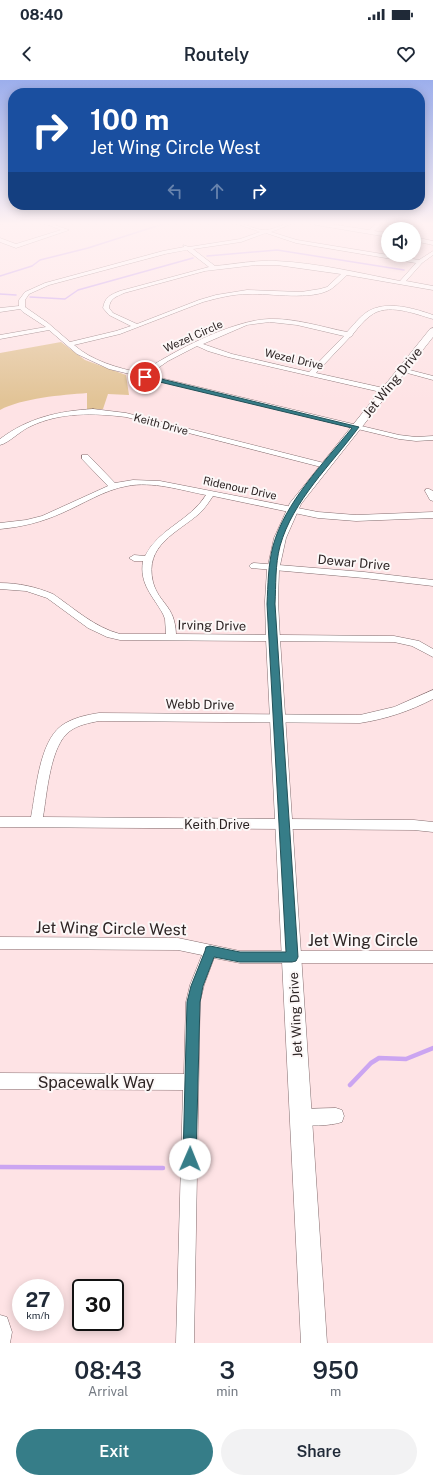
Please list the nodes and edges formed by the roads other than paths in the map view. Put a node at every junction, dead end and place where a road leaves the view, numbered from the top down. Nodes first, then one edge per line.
1 (54, 282) edge
2 (159, 282) edge
3 (335, 282) edge
4 (402, 282) edge
5 (433, 288) edge
6 (22, 307) junction
7 (0, 310) edge
8 (433, 316) edge
9 (136, 326) junction
10 (51, 328) junction
11 (433, 331) edge
12 (350, 335) junction
13 (0, 337) edge
14 (68, 344) junction
15 (198, 344) junction
16 (402, 370) junction
17 (312, 374) junction
18 (142, 376) junction
19 (433, 378) edge
20 (385, 391) junction
21 (356, 427) junction
22 (433, 438) edge
23 (0, 442) edge
24 (85, 457) dead end
25 (325, 466) junction
26 (114, 487) junction
27 (211, 493) junction
28 (292, 510) junction
29 (433, 514) edge
30 (0, 526) edge
31 (134, 558) dead end
32 (148, 559) junction
33 (254, 566) dead end
34 (272, 567) junction
35 (433, 583) edge
36 (0, 586) edge
37 (171, 638) junction
38 (273, 639) junction
39 (433, 654) edge
40 (433, 694) edge
41 (279, 719) junction
42 (0, 822) edge
43 (36, 823) junction
44 (284, 824) junction
45 (433, 827) edge
46 (0, 943) edge
47 (210, 951) junction
48 (292, 957) junction
49 (433, 957) edge
50 (0, 1081) edge
51 (191, 1082) junction
52 (336, 1116) dead end
53 (301, 1117) junction
54 (0, 1324) edge
55 (1, 1343) edge
56 (185, 1343) edge
57 (314, 1343) edge

1 - 6 street
2 - 9 street
3 - 9 street
4 - 5 street
6 - 7 street
6 - 10 street
8 - 12 street
9 - 14 street
10 - 13 street
10 - 14 street
11 - 16 main road, Jet Wing Drive
12 - 15 street, Wezel Circle
12 - 17 street
14 - 18 street
15 - 17 street, Wezel Drive
15 - 18 street, Wezel Circle
16 - 19 street
16 - 20 main road, Jet Wing Drive
17 - 20 street, Wezel Drive
18 - 21 street
20 - 21 main road, Jet Wing Drive
21 - 22 street
21 - 25 main road, Jet Wing Drive
23 - 25 street, Keith Drive
24 - 26 street
25 - 28 main road, Jet Wing Drive
26 - 27 street, Ridenour Drive
26 - 30 street, Ridenour Drive
27 - 28 street, Ridenour Drive
27 - 32 street
28 - 29 street, Ridenour Drive
28 - 34 main road, Jet Wing Drive
31 - 32 street
32 - 37 street
33 - 34 street, Dewar Drive
34 - 35 street, Dewar Drive
34 - 38 main road, Jet Wing Drive
36 - 37 street, Irving Drive
37 - 38 street, Irving Drive
38 - 39 street, Irving Drive
38 - 41 main road, Jet Wing Drive
40 - 41 street, Webb Drive
41 - 43 street, Webb Drive
41 - 44 main road, Jet Wing Drive
42 - 43 street, Keith Drive
43 - 44 street, Keith Drive
44 - 45 street, Keith Drive
44 - 48 main road, Jet Wing Drive
46 - 47 street, Jet Wing Circle West
47 - 48 street, Jet Wing Circle West
47 - 51 street
48 - 49 street, Jet Wing Circle
48 - 53 main road, Jet Wing Drive
50 - 51 street, Spacewalk Way
51 - 56 street
52 - 53 street
53 - 57 main road, Jet Wing Drive
54 - 55 street

